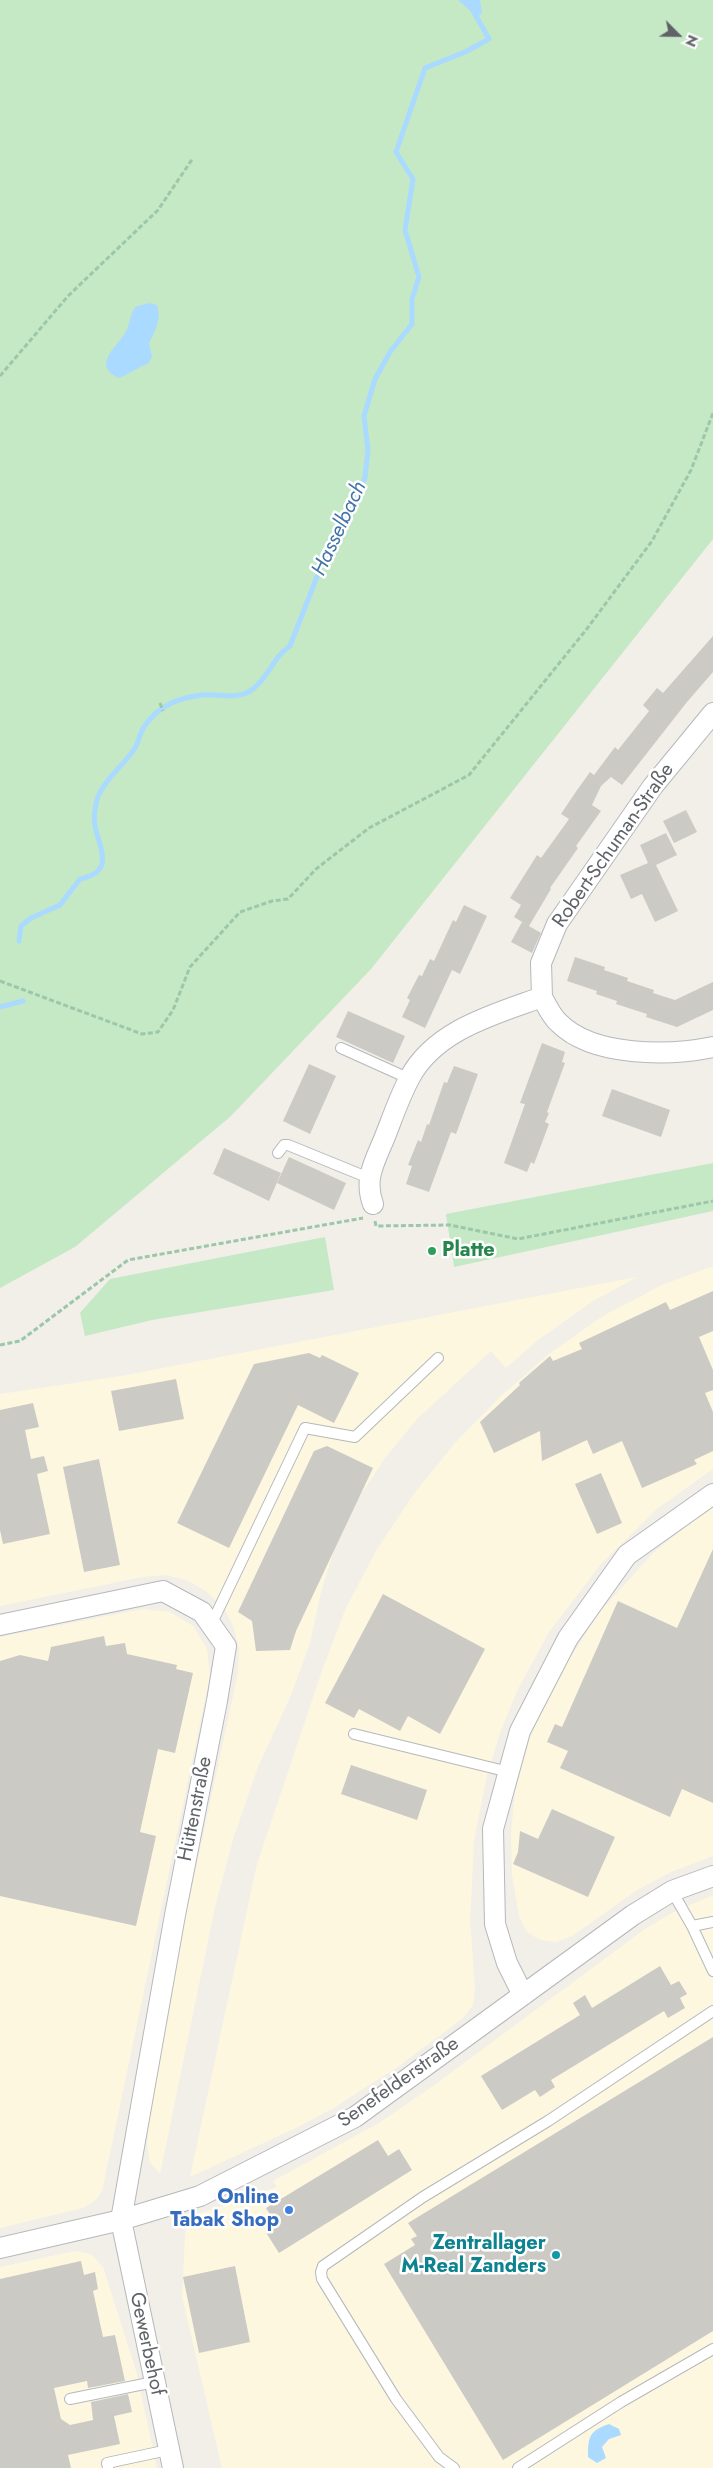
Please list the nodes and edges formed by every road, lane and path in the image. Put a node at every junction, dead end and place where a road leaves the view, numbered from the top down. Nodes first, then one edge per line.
1 (193, 158) dead end
2 (0, 376) edge
3 (713, 413) edge
4 (160, 703) dead end
5 (164, 711) dead end
6 (713, 712) edge
7 (0, 981) edge
8 (542, 997) junction
9 (713, 1047) edge
10 (341, 1048) dead end
11 (410, 1078) junction
12 (278, 1153) dead end
13 (369, 1178) junction
14 (713, 1201) edge
15 (370, 1213) junction
16 (0, 1345) edge
17 (438, 1358) dead end
18 (713, 1494) edge
19 (0, 1625) edge
20 (211, 1625) junction
21 (354, 1734) dead end
22 (509, 1772) junction
23 (713, 1876) edge
24 (672, 1891) junction
25 (713, 1922) edge
26 (692, 1926) junction
27 (713, 1971) edge
28 (523, 1995) junction
29 (713, 2011) edge
30 (121, 2220) junction
31 (0, 2248) edge
32 (713, 2349) edge
33 (154, 2382) junction
34 (70, 2399) dead end
35 (170, 2459) edge
36 (108, 2468) edge
37 (454, 2468) edge
38 (518, 2468) edge

1 - 2 path
3 - 7 path
4 - 5 path
6 - 8 street, Robert-Schuman-Straße
8 - 9 street
8 - 11 street
10 - 11 lane
11 - 13 street
12 - 13 lane
13 - 15 street
14 - 15 path
15 - 16 path
17 - 20 lane
18 - 22 street
19 - 20 street, Hüttenstraße
20 - 30 street, Hüttenstraße
21 - 22 lane
22 - 28 street
23 - 24 street, Senefelderstraße
24 - 26 lane
24 - 28 street, Senefelderstraße
25 - 26 lane
26 - 27 lane
28 - 30 street, Senefelderstraße
29 - 37 lane
30 - 31 street, Senefelderstraße
30 - 33 street, Gewerbehof
32 - 38 lane
33 - 34 lane
33 - 35 street, Gewerbehof
35 - 36 lane

